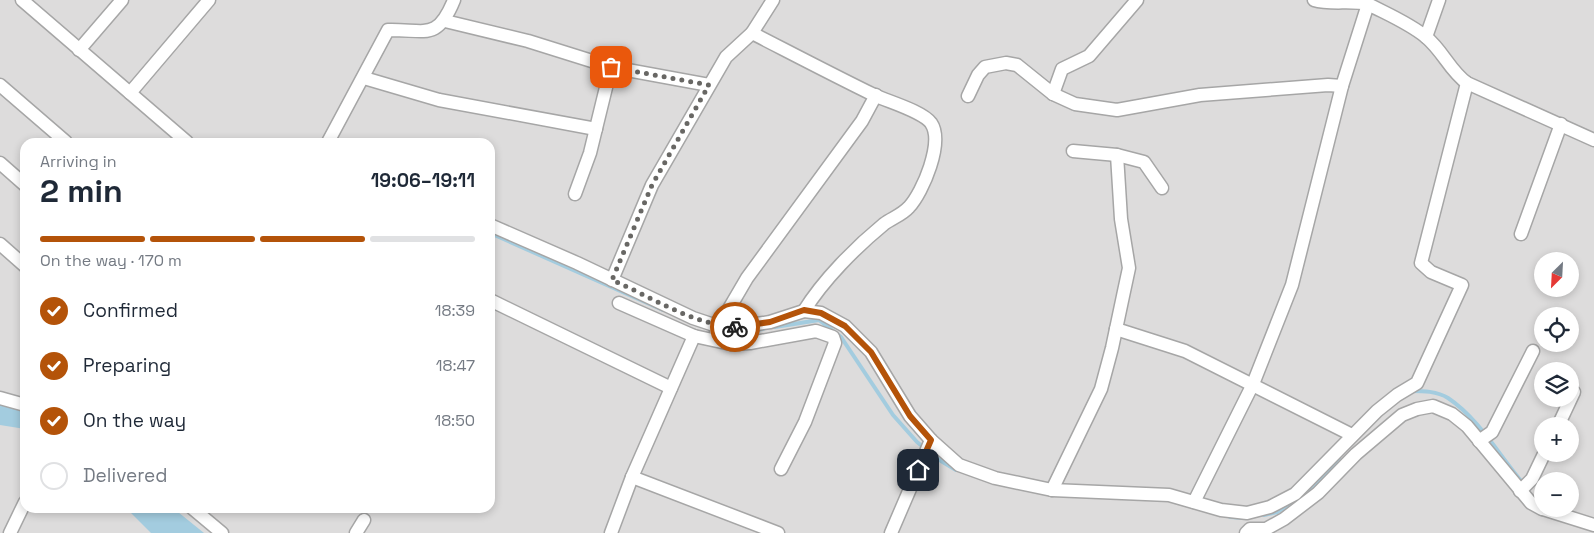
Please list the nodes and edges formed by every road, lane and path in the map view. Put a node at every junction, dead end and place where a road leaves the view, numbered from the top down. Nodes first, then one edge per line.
1 (22, 0) edge
2 (122, 0) edge
3 (210, 0) edge
4 (454, 0) edge
5 (773, 0) edge
6 (1137, 0) edge
7 (1314, 0) edge
8 (1439, 0) edge
9 (1368, 4) junction
10 (446, 21) junction
11 (752, 33) junction
12 (1426, 37) junction
13 (79, 50) junction
14 (611, 67) junction
15 (364, 78) junction
16 (1467, 83) junction
17 (709, 85) junction
18 (0, 86) edge
19 (1342, 86) junction
20 (130, 93) junction
21 (1053, 94) junction
22 (876, 96) junction
23 (968, 96) dead end
24 (1561, 124) junction
25 (596, 129) junction
26 (61, 138) edge
27 (182, 138) edge
28 (330, 138) edge
29 (1594, 140) edge
30 (1073, 151) dead end
31 (1116, 155) junction
32 (0, 163) edge
33 (20, 181) edge
34 (1162, 188) dead end
35 (575, 194) dead end
36 (495, 227) edge
37 (1521, 234) dead end
38 (0, 244) edge
39 (20, 262) edge
40 (612, 280) junction
41 (495, 302) edge
42 (619, 303) dead end
43 (804, 310) junction
44 (717, 326) junction
45 (1116, 329) junction
46 (694, 336) junction
47 (712, 341) junction
48 (1533, 352) dead end
49 (1253, 384) junction
50 (671, 388) junction
51 (0, 398) edge
52 (1412, 400) junction
53 (20, 404) edge
54 (1352, 434) junction
55 (931, 440) junction
56 (1479, 441) junction
57 (1540, 462) edge
58 (781, 469) dead end
59 (632, 477) junction
60 (1052, 490) junction
61 (1520, 491) junction
62 (1194, 502) junction
63 (1534, 504) edge
64 (20, 512) edge
65 (200, 513) edge
66 (1568, 517) edge
67 (364, 520) dead end
68 (1594, 525) edge
69 (10, 533) edge
70 (222, 533) edge
71 (356, 533) edge
72 (611, 533) edge
73 (778, 533) edge
74 (891, 533) edge
75 (1246, 533) edge

1 - 13 street
2 - 13 street
3 - 20 street
4 - 10 street
5 - 11 street
6 - 21 street
7 - 9 street
8 - 12 street
9 - 12 street
9 - 19 street
10 - 14 street
10 - 15 street
11 - 17 street
11 - 22 street
12 - 16 street
13 - 20 street
14 - 17 street
14 - 25 street
15 - 25 street
15 - 28 street
16 - 24 street
16 - 52 street
17 - 40 street
18 - 26 street
19 - 21 street
19 - 49 street
20 - 27 street
21 - 23 street
22 - 43 street
22 - 44 street
24 - 29 street
24 - 37 street
25 - 35 street
30 - 31 street
31 - 34 street
31 - 45 street
32 - 33 street
36 - 40 street
38 - 39 street
40 - 44 street
41 - 50 street
42 - 46 street
43 - 44 street
43 - 55 street
44 - 47 street
45 - 49 street
45 - 60 street
46 - 47 street
46 - 50 street
47 - 58 street
48 - 56 street
49 - 54 street
49 - 62 street
50 - 59 street
51 - 53 street
52 - 54 street
52 - 56 street
52 - 75 street
54 - 62 street
55 - 60 street
55 - 74 street
56 - 61 street
57 - 61 street
59 - 72 street
59 - 73 street
60 - 62 street
61 - 63 street
64 - 69 street
65 - 70 street
66 - 68 street
67 - 71 street

